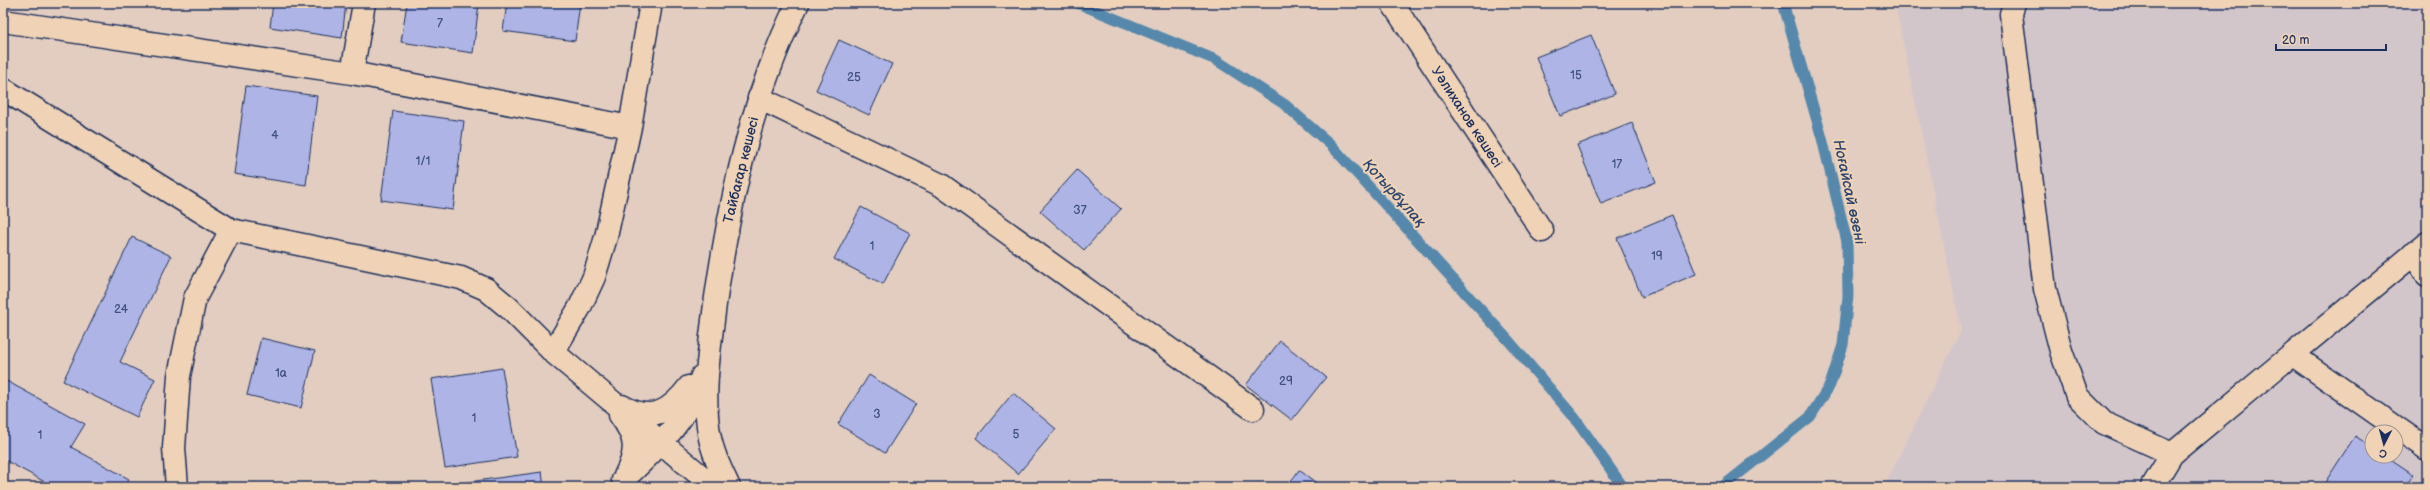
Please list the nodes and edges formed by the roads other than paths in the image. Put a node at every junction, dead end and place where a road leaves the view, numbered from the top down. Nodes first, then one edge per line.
1 (364, 3) edge
2 (651, 3) edge
3 (798, 3) edge
4 (1392, 3) edge
5 (2014, 3) edge
6 (3, 21) edge
7 (352, 73) junction
8 (3, 89) edge
9 (759, 98) junction
10 (630, 127) junction
11 (231, 230) junction
12 (1542, 231) dead end
13 (2420, 249) edge
14 (2427, 275) edge
15 (710, 345) junction
16 (553, 352) junction
17 (2293, 355) junction
18 (607, 398) junction
19 (1253, 409) dead end
20 (661, 444) junction
21 (2427, 449) edge
22 (2172, 454) junction
23 (620, 484) edge
24 (178, 487) edge
25 (714, 487) edge
26 (729, 487) edge
27 (2152, 487) edge

1 - 7 street
2 - 10 street
3 - 9 street, Тайбағар көшесі
4 - 12 street, Уәлиханов көшесі
5 - 22 street
6 - 7 street
7 - 10 street
8 - 11 street
9 - 15 street, Тайбағар көшесі
9 - 19 street
10 - 16 street
11 - 16 street
11 - 24 street
13 - 14 street
13 - 17 street
15 - 18 street
15 - 20 street
15 - 26 street
16 - 18 street
17 - 21 street
17 - 22 street
18 - 20 street
18 - 23 street
20 - 23 street
20 - 25 street
22 - 27 street

